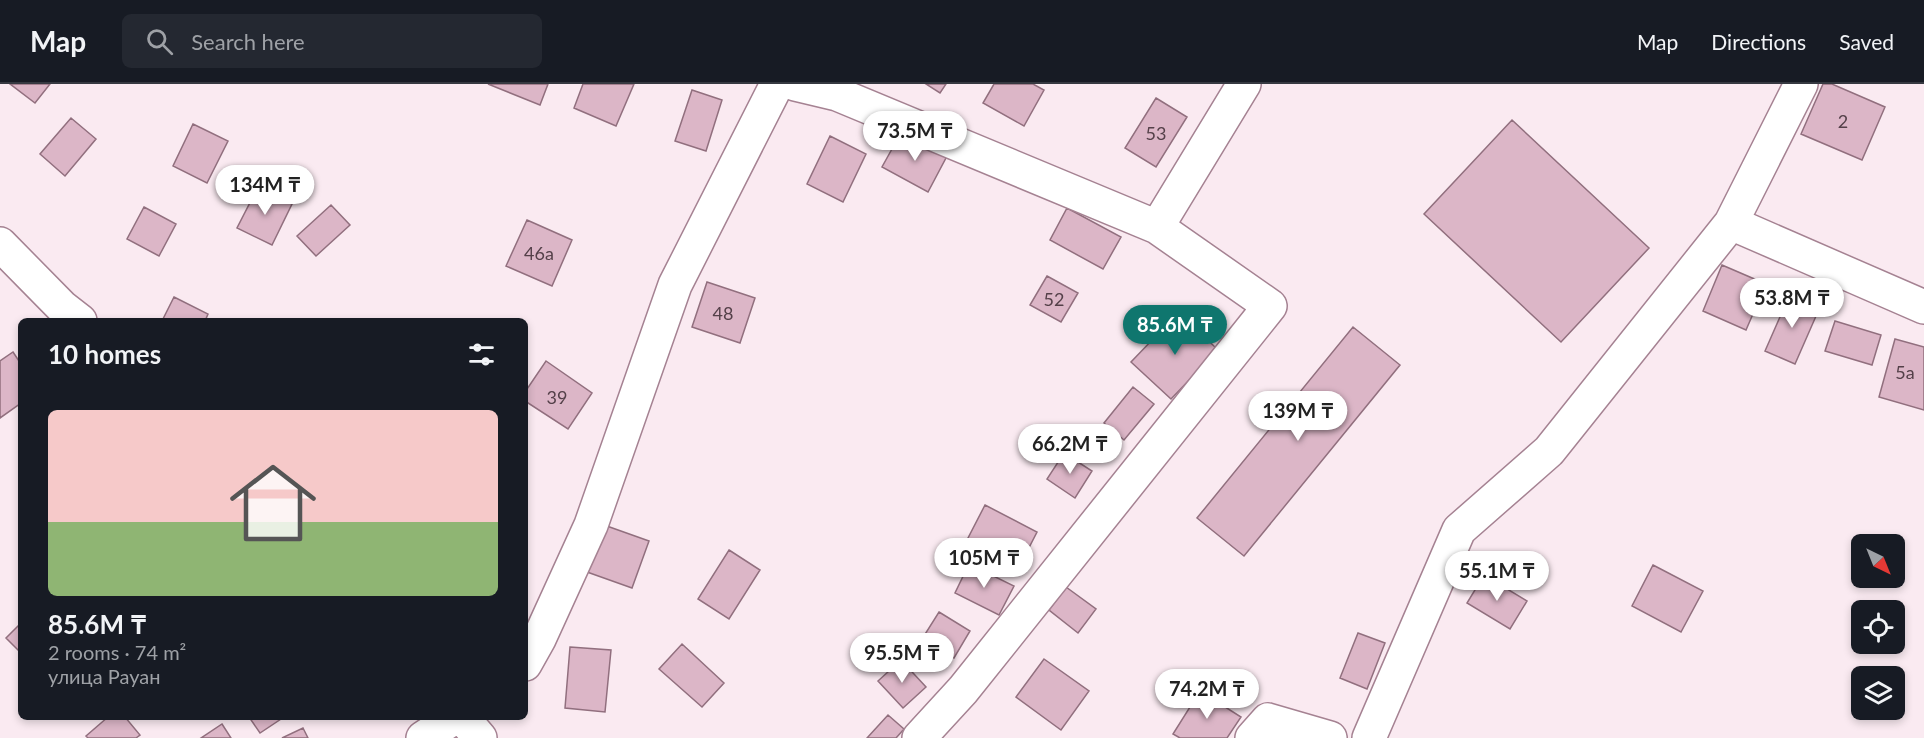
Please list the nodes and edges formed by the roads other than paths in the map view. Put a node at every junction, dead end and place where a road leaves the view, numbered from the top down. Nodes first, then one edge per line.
1 (777, 84) edge
2 (795, 84) edge
3 (1244, 84) edge
4 (1800, 84) edge
5 (1731, 223) junction
6 (1156, 227) junction
7 (0, 244) edge
8 (1924, 307) edge
9 (76, 318) edge
10 (528, 659) edge
11 (472, 724) edge
12 (423, 738) edge
13 (919, 738) edge
14 (1252, 738) edge
15 (1330, 738) edge
16 (1369, 738) edge

1 - 10 street
2 - 6 street
3 - 6 street
4 - 5 street
5 - 8 street
5 - 16 street
6 - 13 street
7 - 9 street
11 - 12 street
14 - 15 street

